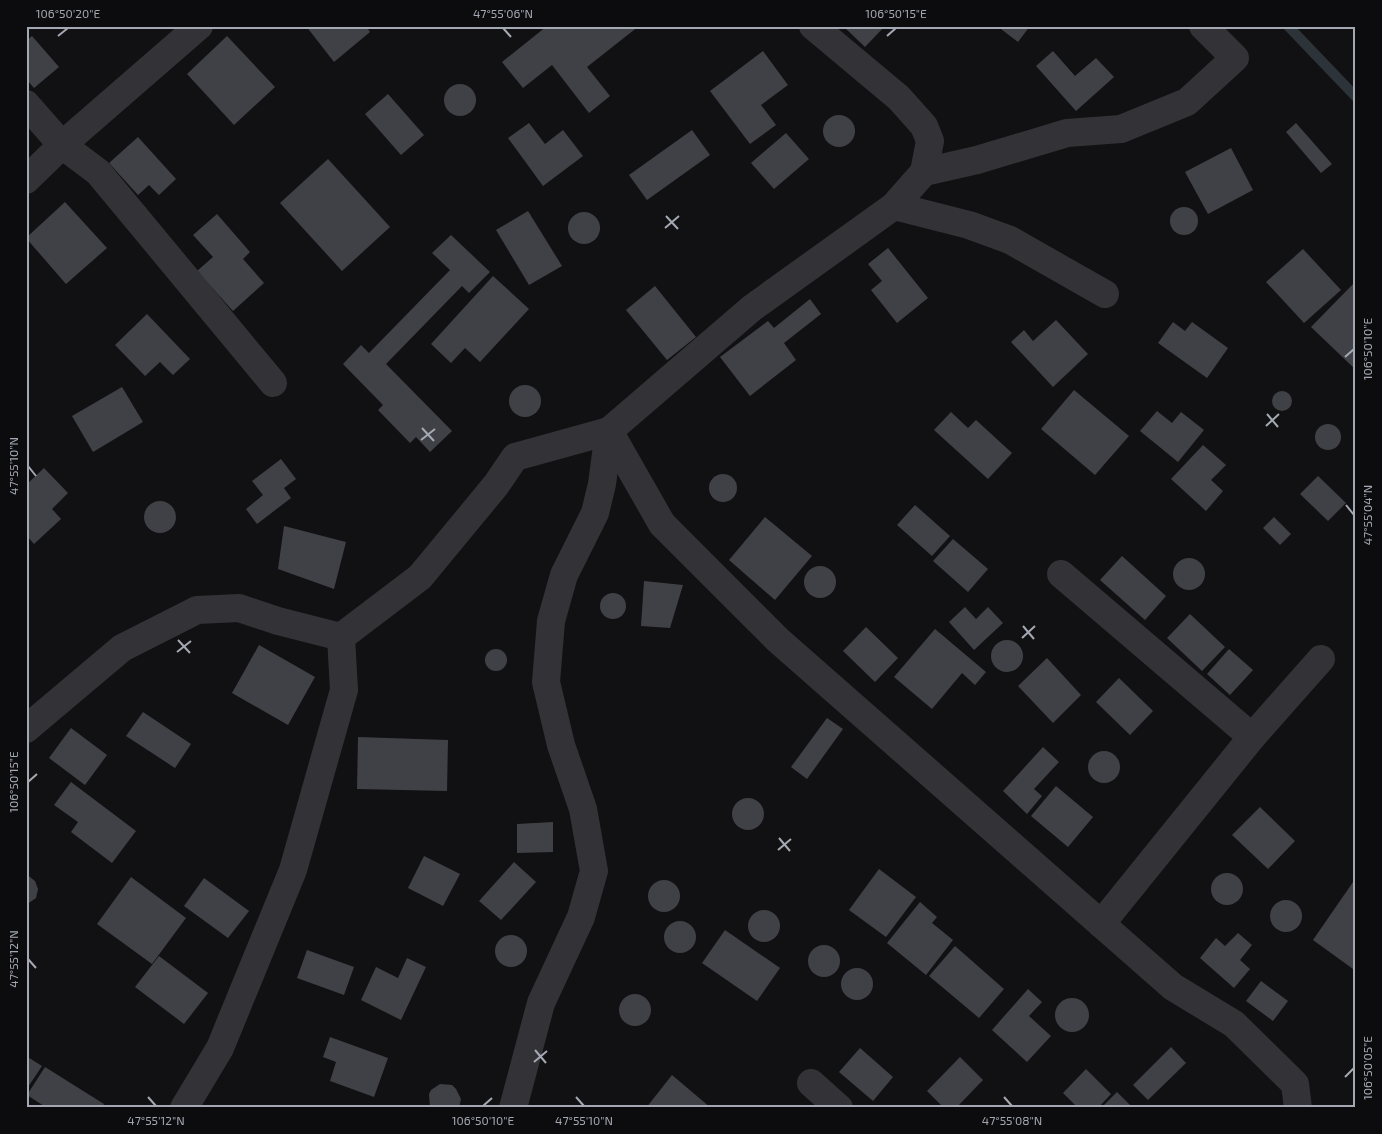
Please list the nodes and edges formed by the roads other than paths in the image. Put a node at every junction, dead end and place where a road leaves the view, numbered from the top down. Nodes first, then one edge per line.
1 (199, 26) edge
2 (812, 26) edge
3 (1203, 26) edge
4 (26, 104) edge
5 (62, 145) junction
6 (924, 172) junction
7 (26, 180) edge
8 (894, 206) junction
9 (1105, 294) dead end
10 (273, 383) dead end
11 (609, 432) junction
12 (1061, 574) dead end
13 (341, 637) junction
14 (1321, 659) dead end
15 (26, 729) edge
16 (1252, 738) junction
17 (1101, 924) junction
18 (811, 1083) dead end
19 (184, 1108) edge
20 (513, 1108) edge
21 (839, 1108) edge
22 (1298, 1108) edge

1 - 5 street
2 - 6 street
3 - 6 street
4 - 5 street
5 - 7 street
5 - 10 street
6 - 8 street
8 - 9 street
8 - 11 street
11 - 13 street
11 - 17 street
11 - 20 street
12 - 16 street
13 - 15 street
13 - 19 street
14 - 16 street
16 - 17 street
17 - 22 street
18 - 21 street

